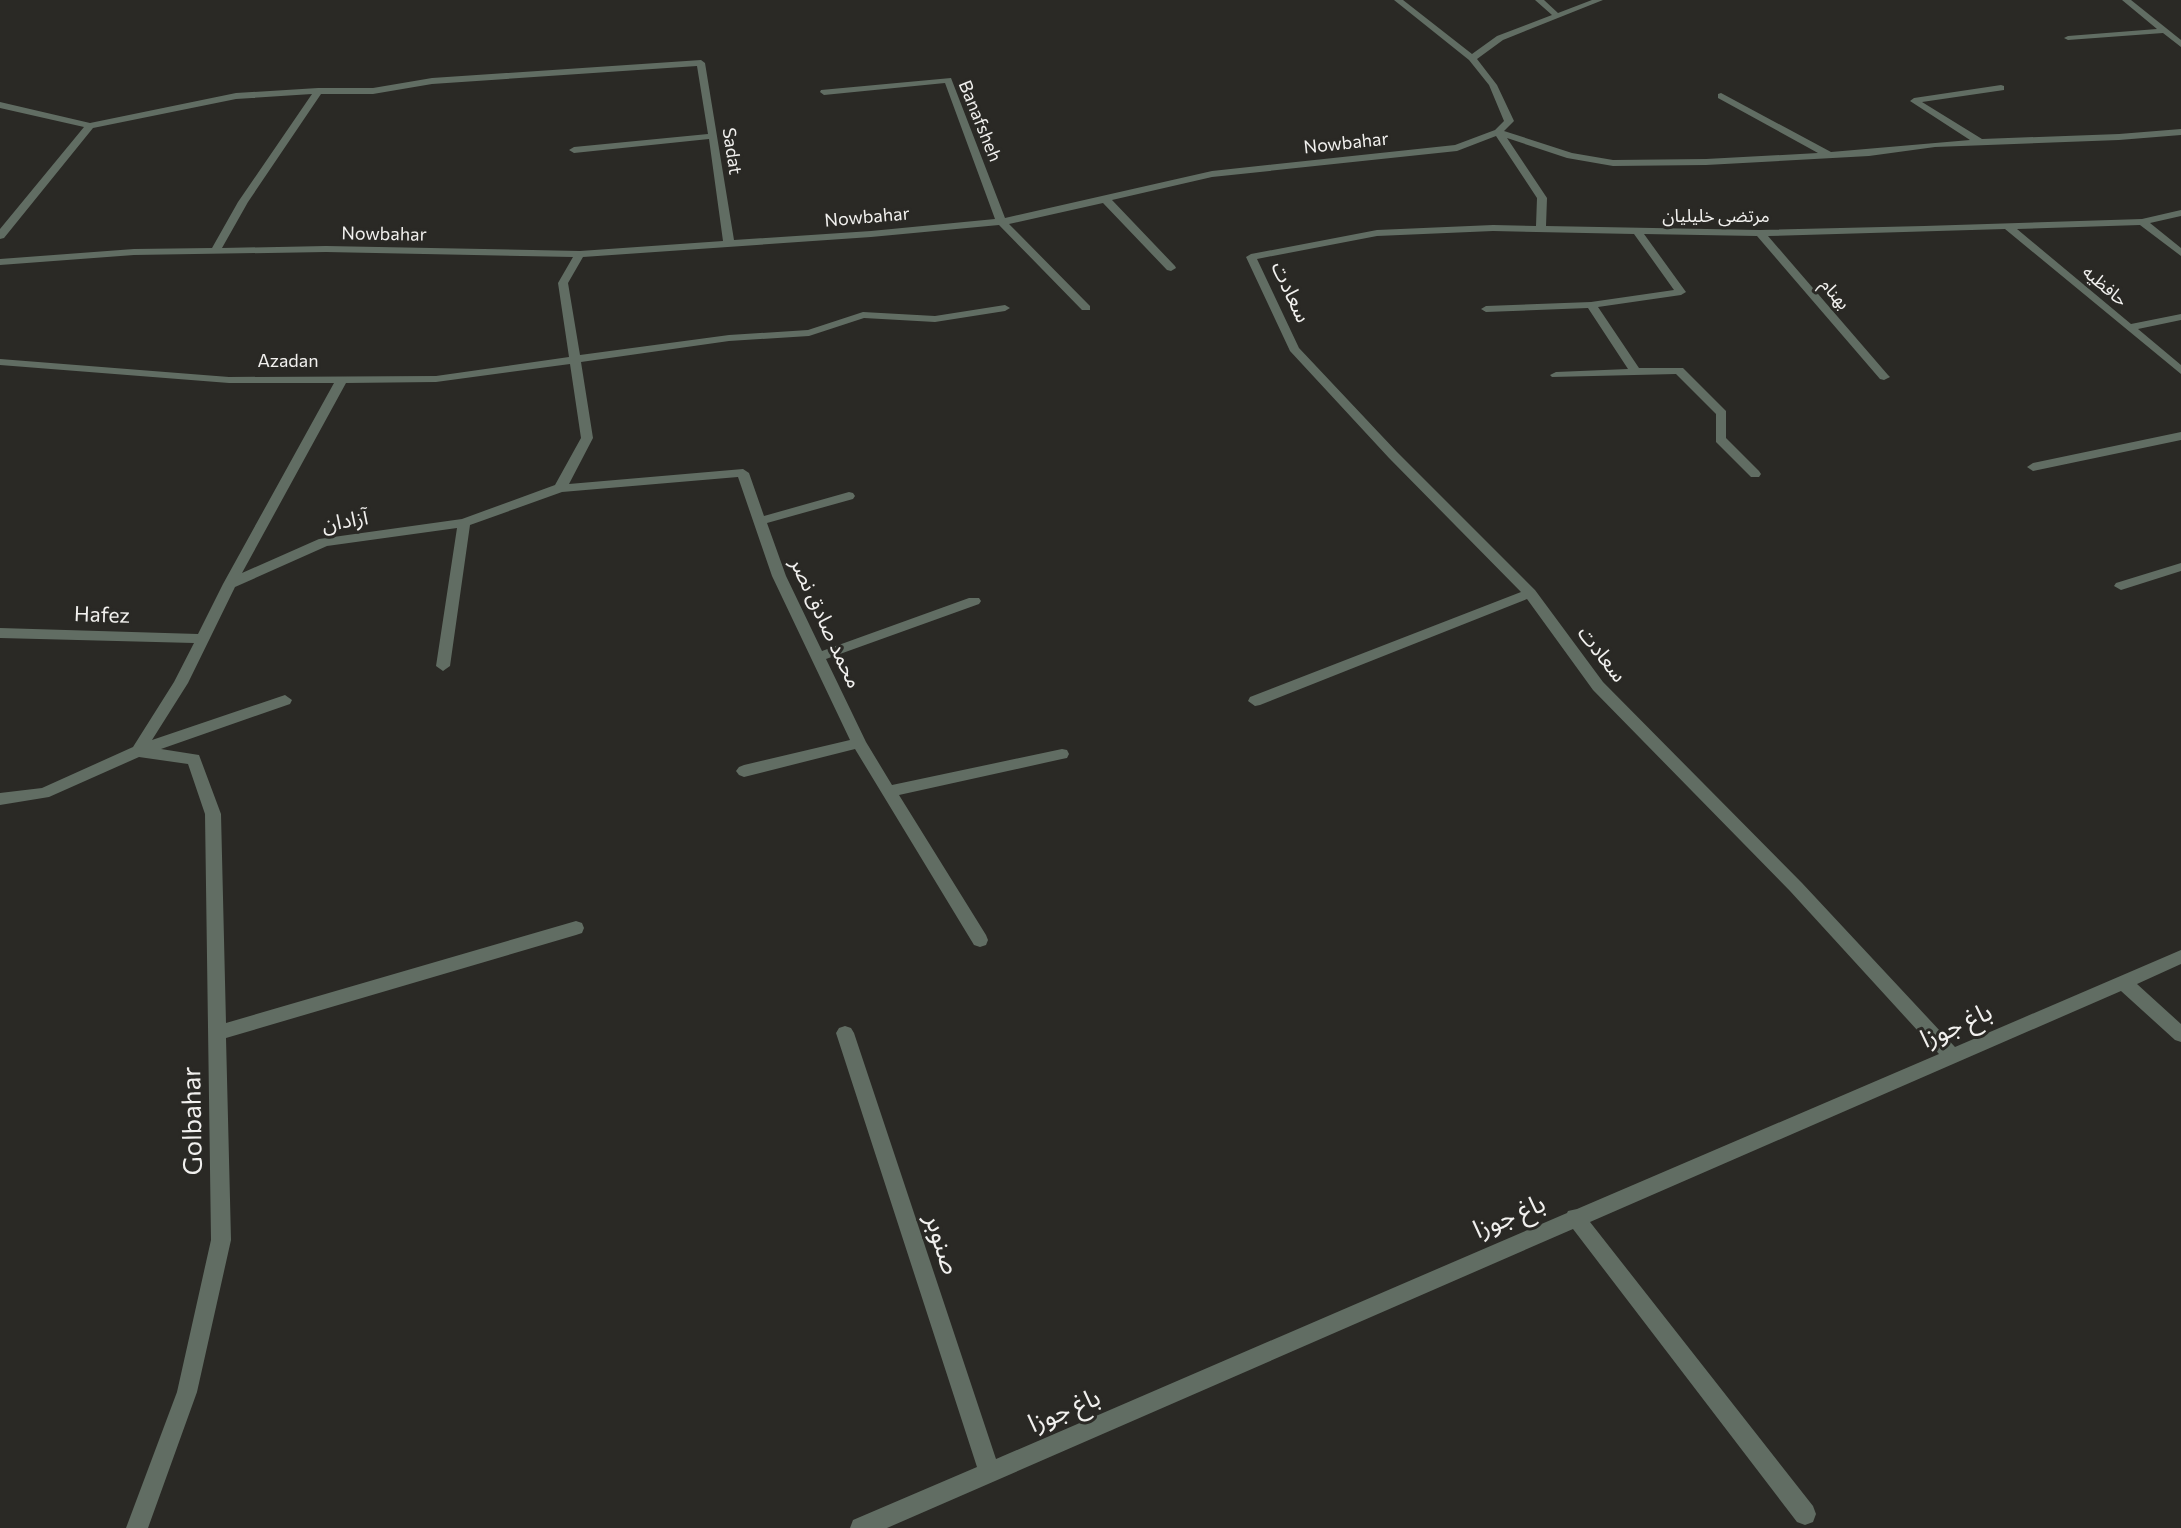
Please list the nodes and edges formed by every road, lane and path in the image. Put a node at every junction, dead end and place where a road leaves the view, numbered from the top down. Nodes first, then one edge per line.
1 (1398, 0) edge
2 (1539, 0) edge
3 (1599, 0) edge
4 (2126, 0) edge
5 (1557, 16) junction
6 (2163, 31) junction
7 (2068, 38) dead end
8 (2181, 44) edge
9 (1472, 58) junction
10 (2001, 88) dead end
11 (318, 91) junction
12 (824, 92) dead end
13 (1721, 96) dead end
14 (0, 105) edge
15 (90, 126) junction
16 (1498, 132) junction
17 (2181, 132) edge
18 (713, 136) junction
19 (1980, 142) junction
20 (574, 150) dead end
21 (1830, 155) junction
22 (1105, 199) junction
23 (2181, 213) edge
24 (1001, 221) junction
25 (2142, 222) junction
26 (2008, 227) junction
27 (1541, 230) junction
28 (1638, 232) junction
29 (1760, 233) junction
30 (0, 236) edge
31 (728, 244) junction
32 (215, 250) junction
33 (2181, 253) edge
34 (580, 254) junction
35 (1251, 257) joint
36 (0, 262) edge
37 (1171, 268) dead end
38 (1591, 305) junction
39 (1005, 308) dead end
40 (1086, 308) dead end
41 (1486, 309) dead end
42 (2181, 317) edge
43 (2129, 328) junction
44 (574, 359) junction
45 (0, 362) edge
46 (2181, 371) edge
47 (1636, 372) junction
48 (1556, 375) dead end
49 (1884, 377) dead end
50 (342, 379) junction
51 (2181, 436) edge
52 (2033, 467) dead end
53 (1755, 474) dead end
54 (560, 488) junction
55 (849, 496) dead end
56 (760, 521) junction
57 (464, 523) junction
58 (2181, 567) edge
59 (230, 584) junction
60 (2121, 586) dead end
61 (1530, 593) junction
62 (974, 601) dead end
63 (0, 633) edge
64 (203, 639) junction
65 (818, 657) junction
66 (443, 666) dead end
67 (285, 700) dead end
68 (1255, 701) dead end
69 (859, 743) junction
70 (138, 751) junction
71 (1062, 754) dead end
72 (744, 771) dead end
73 (889, 791) junction
74 (0, 799) edge
75 (576, 928) dead end
76 (980, 940) dead end
77 (2181, 957) edge
78 (2123, 982) junction
79 (216, 1033) junction
80 (845, 1033) dead end
81 (2181, 1035) edge
82 (1952, 1056) junction
83 (1575, 1217) junction
84 (989, 1471) junction
85 (1805, 1514) dead end
86 (136, 1528) edge
87 (861, 1528) edge

1 - 9 street
2 - 5 street
3 - 5 street
4 - 6 street
5 - 9 street
6 - 7 street
6 - 8 street
9 - 16 street
10 - 19 street
11 - 15 street
11 - 18 street, Sadat
11 - 32 street
12 - 24 street, Banafsheh
13 - 21 street
14 - 15 street
15 - 30 street
16 - 21 street
16 - 22 street, Nowbahar
16 - 27 street
17 - 19 street
18 - 20 street
18 - 31 street, Sadat
19 - 21 street
22 - 24 street, Nowbahar
22 - 37 street
23 - 25 street, مرتضی خلیلیان
24 - 31 street, Nowbahar
24 - 40 street
25 - 26 street, مرتضی خلیلیان
25 - 33 street
26 - 29 street, مرتضی خلیلیان
26 - 43 street, حافظیه
27 - 28 street, مرتضی خلیلیان
27 - 35 street, مرتضی خلیلیان
28 - 29 street, مرتضی خلیلیان
28 - 38 street
29 - 49 street, بهنام
31 - 34 street, Nowbahar
32 - 34 street, Nowbahar
32 - 36 street, Nowbahar
34 - 44 street
35 - 61 street, سعادت
38 - 41 street
38 - 47 street
39 - 44 street, Azadan
42 - 43 street
43 - 46 street, حافظیه
44 - 50 street, Azadan
44 - 54 street
45 - 50 street, Azadan
47 - 48 street
47 - 53 street
50 - 59 street
51 - 52 street
54 - 56 street, محمد صادق نصر
54 - 57 street, آزادان
55 - 56 street
56 - 65 street, محمد صادق نصر
57 - 59 street, آزادان
57 - 66 street
58 - 60 street
59 - 64 street
61 - 68 street
61 - 82 street, سعادت
62 - 65 street
63 - 64 street, Hafez
64 - 70 street
65 - 69 street, محمد صادق نصر
67 - 70 street
69 - 72 street
69 - 73 street, محمد صادق نصر
70 - 74 street
70 - 79 street, Golbahar
71 - 73 street
73 - 76 street, محمد صادق نصر
75 - 79 street
77 - 78 street, باغ جوزا
78 - 81 street
78 - 82 street, باغ جوزا
79 - 86 street, Golbahar
80 - 84 street, صنوبر
82 - 83 street, باغ جوزا
83 - 84 street, باغ جوزا
83 - 85 street
84 - 87 street, باغ جوزا

